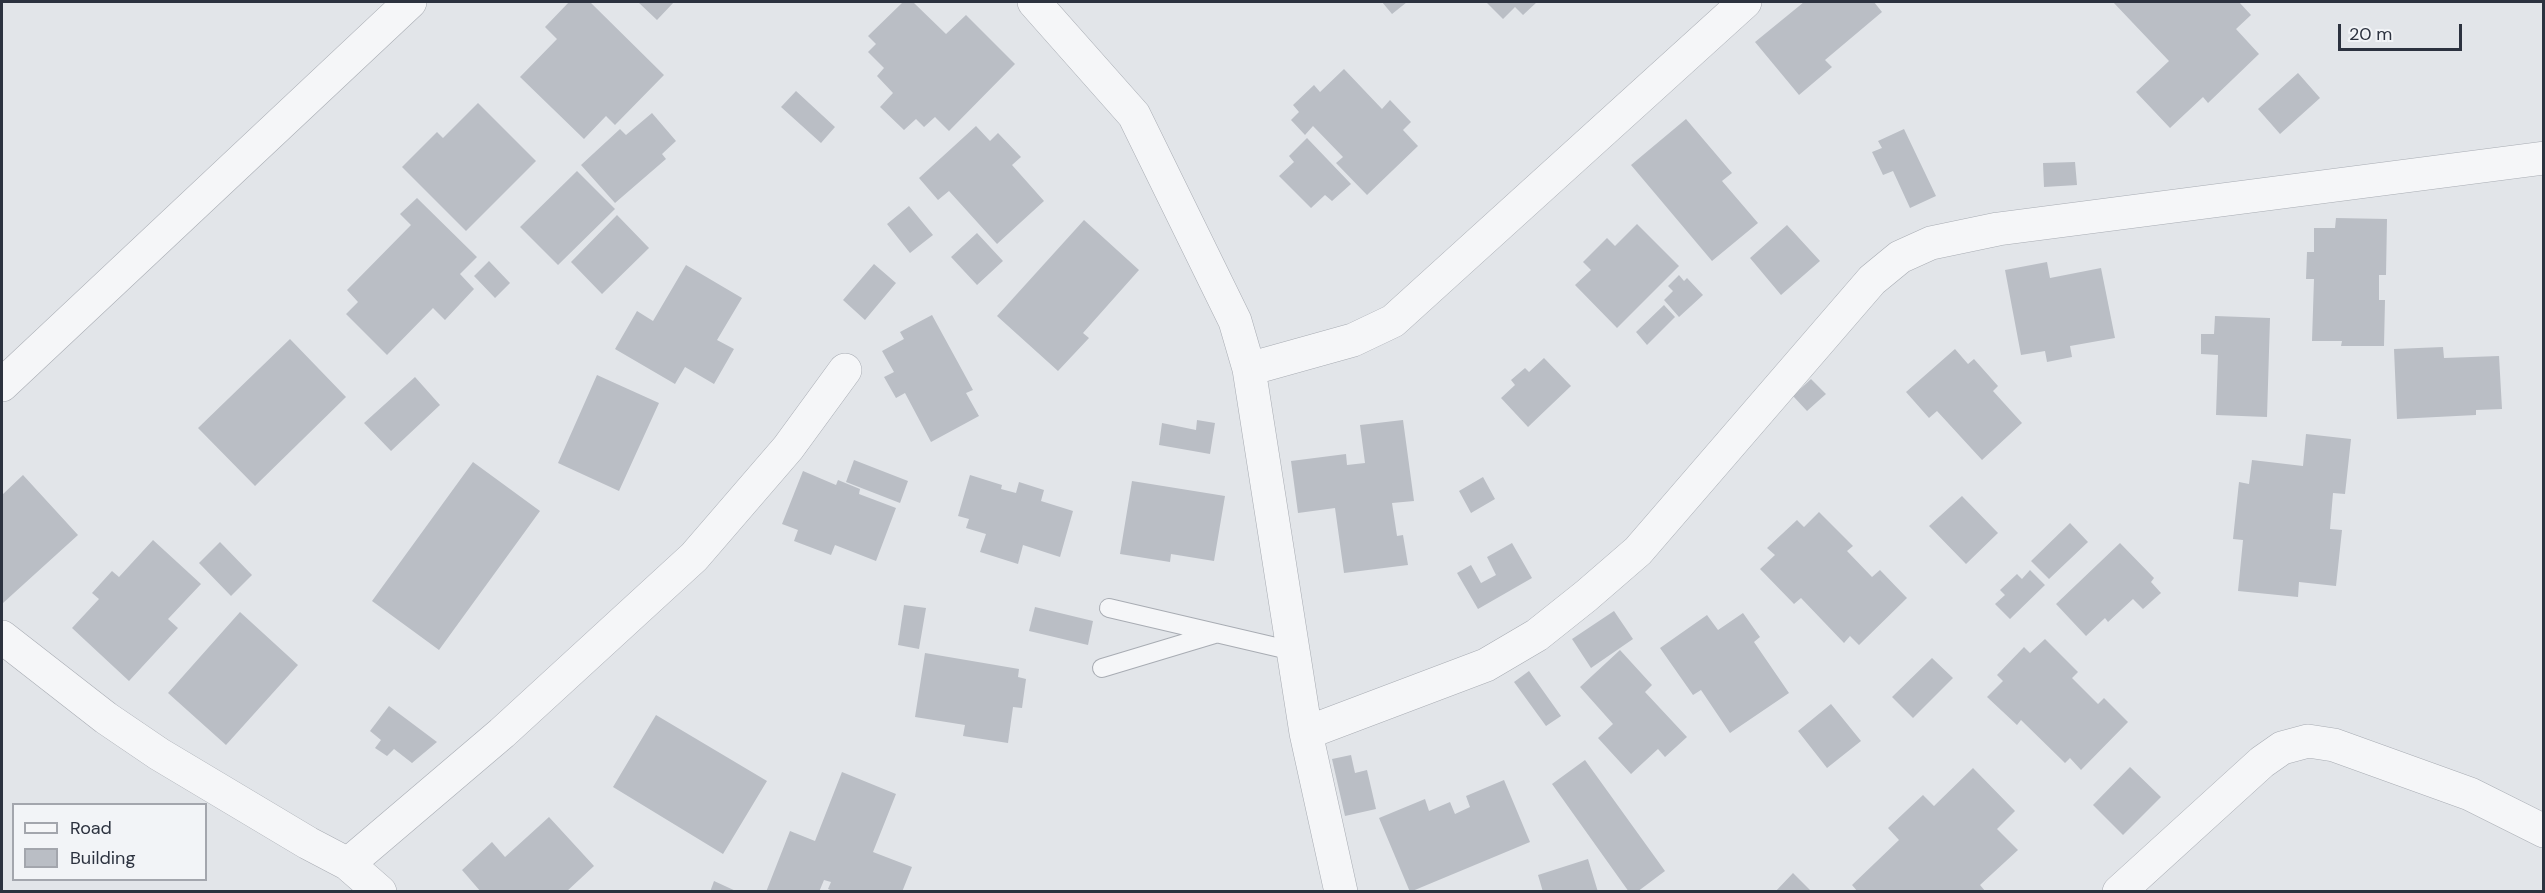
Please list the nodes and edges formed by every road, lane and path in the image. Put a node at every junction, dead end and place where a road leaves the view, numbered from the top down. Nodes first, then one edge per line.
1 (410, 2) edge
2 (1034, 2) edge
3 (1745, 2) edge
4 (2544, 159) edge
5 (1249, 369) junction
6 (845, 370) dead end
7 (2, 385) edge
8 (1109, 608) dead end
9 (1216, 633) junction
10 (2, 637) edge
11 (1293, 651) junction
12 (1102, 668) dead end
13 (1306, 733) junction
14 (2544, 831) edge
15 (348, 864) junction
16 (380, 891) edge
17 (1341, 891) edge
18 (2119, 891) edge

1 - 7 street
2 - 5 street
3 - 5 street
4 - 13 street
5 - 11 street
6 - 15 street
8 - 9 lane
9 - 11 lane
9 - 12 lane
10 - 15 street
11 - 13 street
13 - 17 street
14 - 18 street
15 - 16 street

